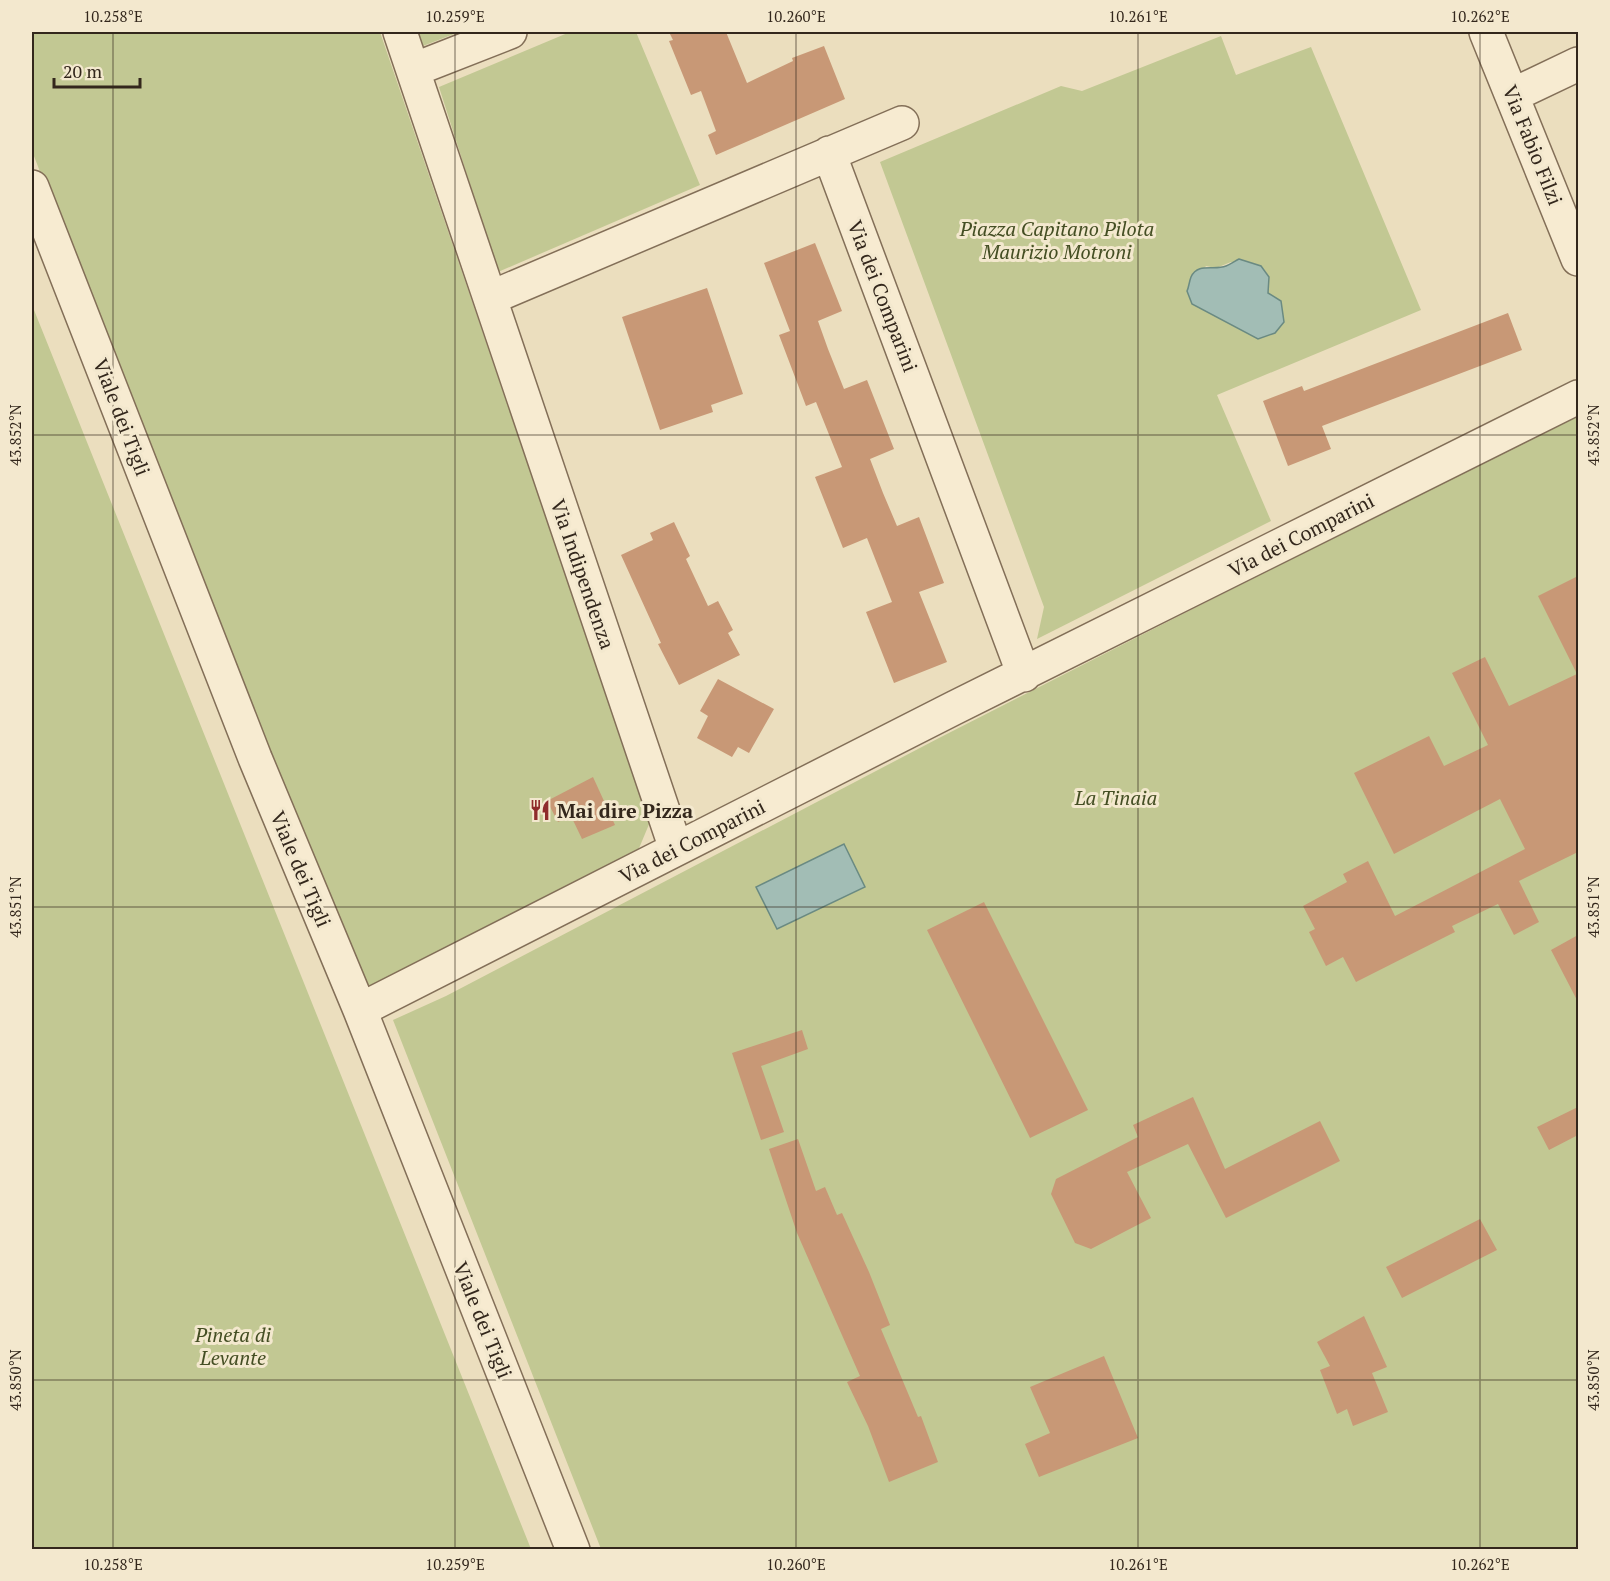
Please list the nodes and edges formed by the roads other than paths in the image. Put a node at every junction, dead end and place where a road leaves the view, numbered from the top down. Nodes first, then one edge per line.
1 (400, 32) edge
2 (510, 32) edge
3 (1486, 32) edge
4 (1578, 64) edge
5 (413, 70) junction
6 (1513, 95) junction
7 (902, 123) dead end
8 (829, 153) junction
9 (32, 187) edge
10 (1578, 259) edge
11 (490, 298) junction
12 (1578, 398) edge
13 (1024, 675) junction
14 (676, 849) junction
15 (360, 1010) junction
16 (573, 1550) edge

1 - 5 street, Via Indipendenza
2 - 5 street
3 - 6 street, Via Fabio Filzi
4 - 6 street
5 - 11 street, Via Indipendenza
6 - 10 street, Via Fabio Filzi
7 - 8 street
8 - 11 street
8 - 13 street, Via dei Comparini
9 - 15 street, Viale dei Tigli
11 - 14 street, Via Indipendenza
12 - 13 street, Via dei Comparini
13 - 14 street, Via dei Comparini
14 - 15 street, Via dei Comparini
15 - 16 street, Viale dei Tigli

